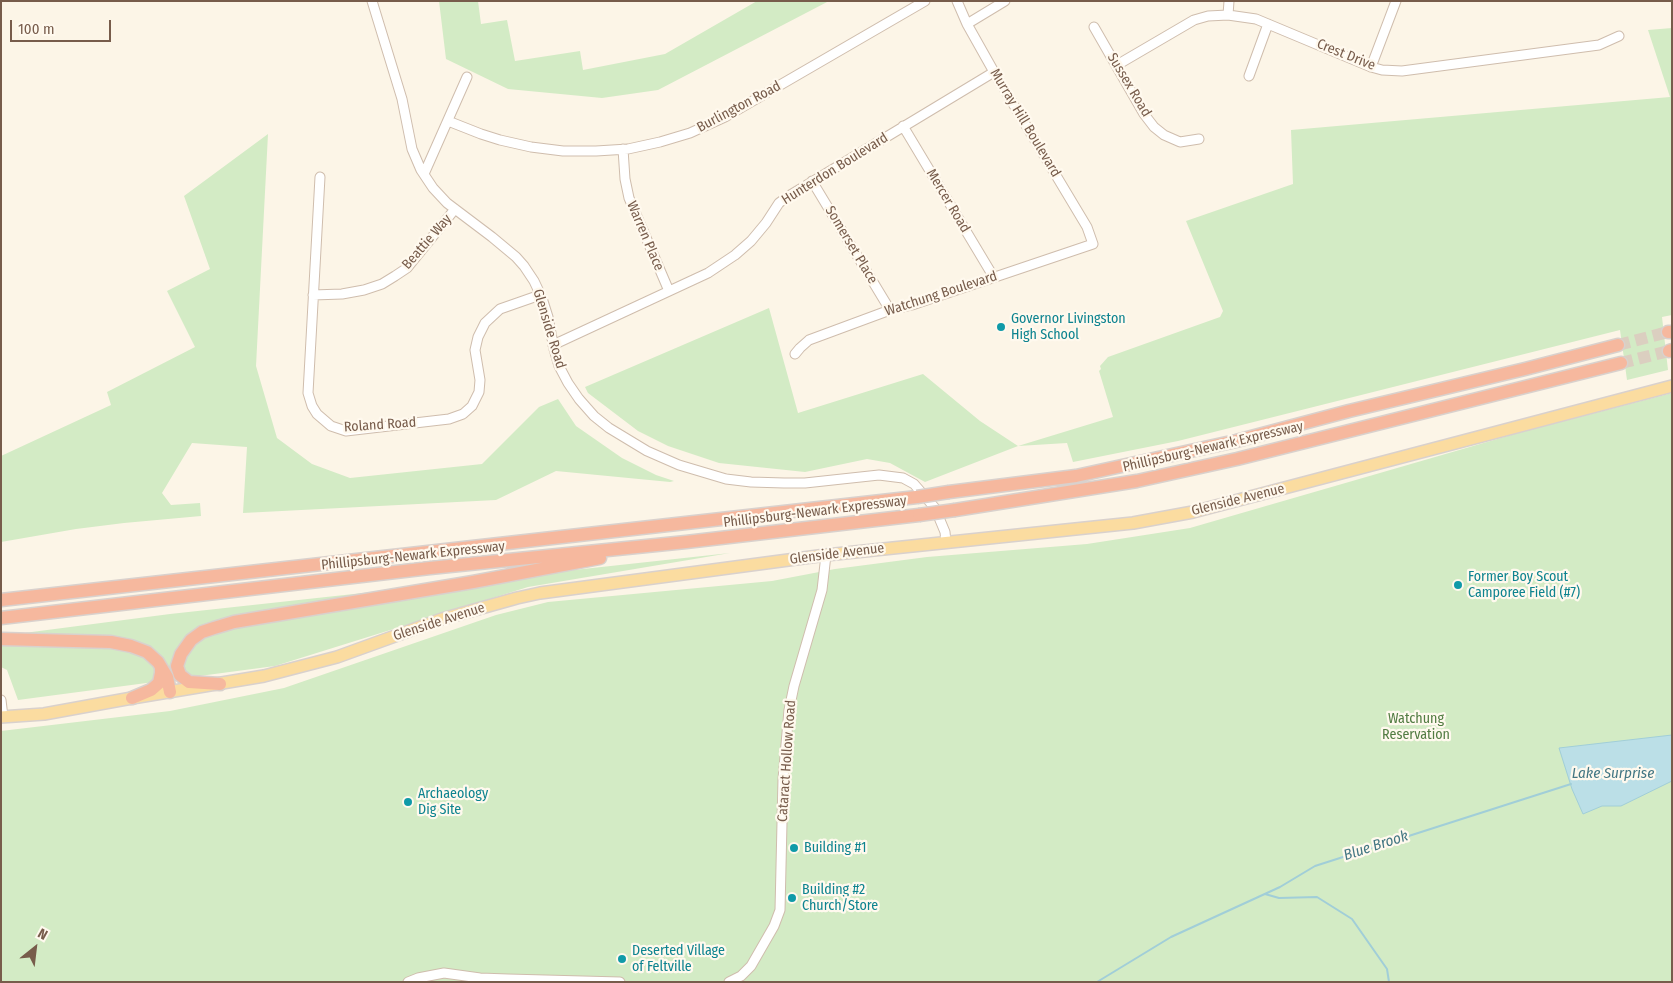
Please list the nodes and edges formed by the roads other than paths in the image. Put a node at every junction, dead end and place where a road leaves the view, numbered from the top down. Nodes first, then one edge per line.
1 (372, 1) edge
2 (924, 1) edge
3 (957, 1) edge
4 (1005, 1) edge
5 (1229, 1) edge
6 (1396, 1) edge
7 (1228, 15) junction
8 (967, 24) junction
9 (1268, 24) junction
10 (1094, 27) dead end
11 (1619, 36) dead end
12 (1117, 66) junction
13 (1371, 67) junction
14 (994, 72) junction
15 (1249, 76) dead end
16 (467, 77) dead end
17 (448, 121) junction
18 (903, 126) junction
19 (1199, 138) dead end
20 (623, 149) junction
21 (424, 174) junction
22 (320, 177) dead end
23 (812, 181) junction
24 (455, 209) junction
25 (1093, 244) joint
26 (993, 276) junction
27 (669, 291) junction
28 (313, 295) junction
29 (540, 295) junction
30 (890, 310) junction
31 (553, 345) junction
32 (1618, 345) tunnel mouth
33 (795, 354) dead end
34 (1621, 363) tunnel mouth
35 (1672, 386) edge
36 (686, 542) junction
37 (946, 542) junction
38 (826, 555) junction
39 (1, 600) edge
40 (1, 618) edge
41 (1, 639) edge
42 (177, 666) junction
43 (161, 667) junction
44 (220, 684) junction
45 (174, 691) junction
46 (132, 698) junction
47 (1, 700) edge
48 (2, 717) edge
49 (408, 982) edge
50 (620, 982) edge
51 (729, 982) edge

1 - 21 street, Glenside Road
2 - 20 street, Burlington Road
3 - 8 street, Murray Hill Boulevard
4 - 8 street
5 - 7 street
6 - 13 street
7 - 9 street, Crest Drive
7 - 12 street, Crest Drive
8 - 14 street, Murray Hill Boulevard
9 - 13 street, Crest Drive
9 - 15 street
10 - 12 street, Sussex Road
11 - 13 street, Crest Drive
12 - 19 street, Sussex Road
14 - 18 street, Hunterdon Boulevard
14 - 25 street, Murray Hill Boulevard
16 - 17 street
17 - 20 street, Burlington Road
17 - 21 street
18 - 23 street, Hunterdon Boulevard
18 - 26 street, Mercer Road
20 - 27 street, Warren Place
21 - 24 street, Glenside Road
22 - 28 street, Roland Road
23 - 27 street, Hunterdon Boulevard
23 - 30 street, Somerset Place
24 - 28 street, Beattie Way
24 - 29 street, Glenside Road
25 - 26 street, Watchung Boulevard
26 - 30 street, Watchung Boulevard
27 - 31 street, Hunterdon Boulevard
28 - 29 street, Roland Road
29 - 31 street, Glenside Road
30 - 33 street, Watchung Boulevard
31 - 37 street, Glenside Road
32 - 39 highway, Phillipsburg-Newark Expressway, bridge
34 - 36 highway, Phillipsburg-Newark Expressway, bridge
35 - 37 main road, Glenside Avenue
36 - 40 highway, Phillipsburg-Newark Expressway
36 - 42 highway
37 - 38 main road, Glenside Avenue
38 - 44 main road, Glenside Avenue
38 - 51 street, Cataract Hollow Road
41 - 43 highway
42 - 44 highway
42 - 45 highway
43 - 45 highway
43 - 46 highway
44 - 45 main road, Glenside Avenue
45 - 46 main road, Glenside Avenue
46 - 48 main road, Glenside Avenue
47 - 48 street
49 - 50 street

